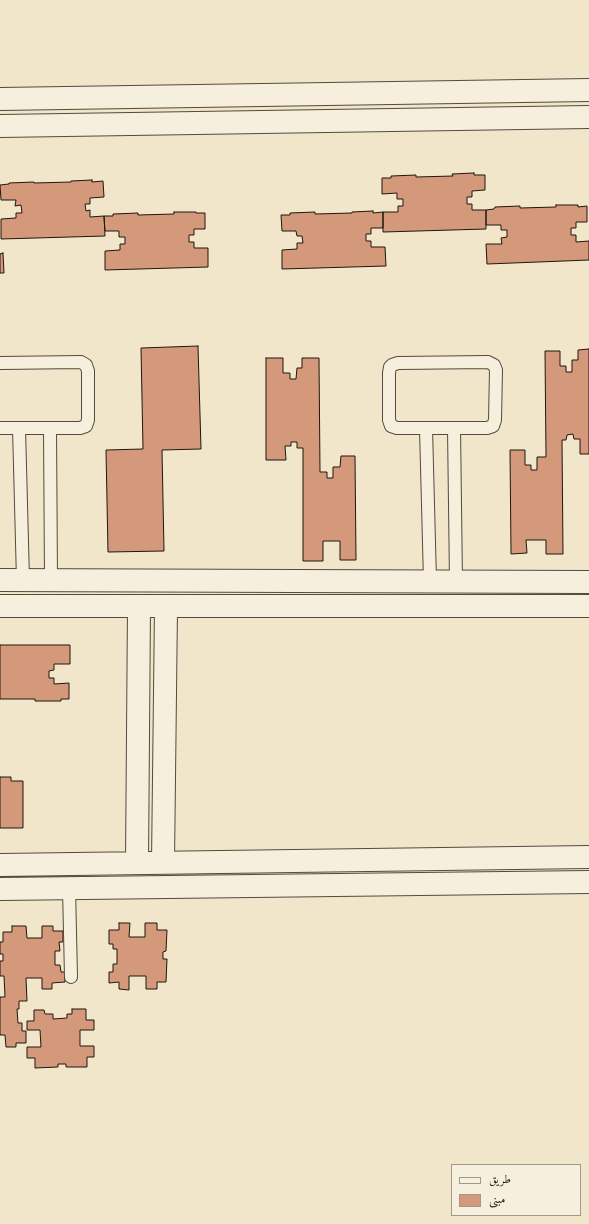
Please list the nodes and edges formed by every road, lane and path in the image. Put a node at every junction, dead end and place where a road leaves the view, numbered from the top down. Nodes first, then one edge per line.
1 (589, 90) edge
2 (261, 95) junction
3 (0, 99) edge
4 (589, 117) edge
5 (260, 122) junction
6 (0, 126) edge
7 (0, 363) edge
8 (0, 428) edge
9 (19, 428) junction
10 (50, 428) junction
11 (426, 428) junction
12 (454, 428) junction
13 (0, 580) edge
14 (23, 580) junction
15 (51, 580) junction
16 (430, 582) junction
17 (456, 582) junction
18 (589, 582) edge
19 (0, 606) edge
20 (139, 606) junction
21 (589, 606) edge
22 (166, 607) junction
23 (589, 857) edge
24 (137, 863) junction
25 (163, 863) junction
26 (0, 865) edge
27 (589, 882) edge
28 (69, 888) junction
29 (0, 889) edge
30 (71, 977) dead end

1 - 2 street
2 - 3 street
2 - 5 street
4 - 5 street
5 - 6 street
7 - 10 lane
8 - 9 lane
9 - 10 lane
9 - 14 lane
10 - 15 lane
11 - 12 lane
11 - 12 lane
11 - 16 lane
12 - 17 lane
13 - 14 street
14 - 15 street
15 - 16 street
16 - 17 street
17 - 18 street
19 - 20 street
20 - 22 street
20 - 24 street
21 - 22 street
22 - 25 street
23 - 25 street
24 - 25 street
24 - 26 street
27 - 28 street
28 - 29 street
28 - 30 lane

